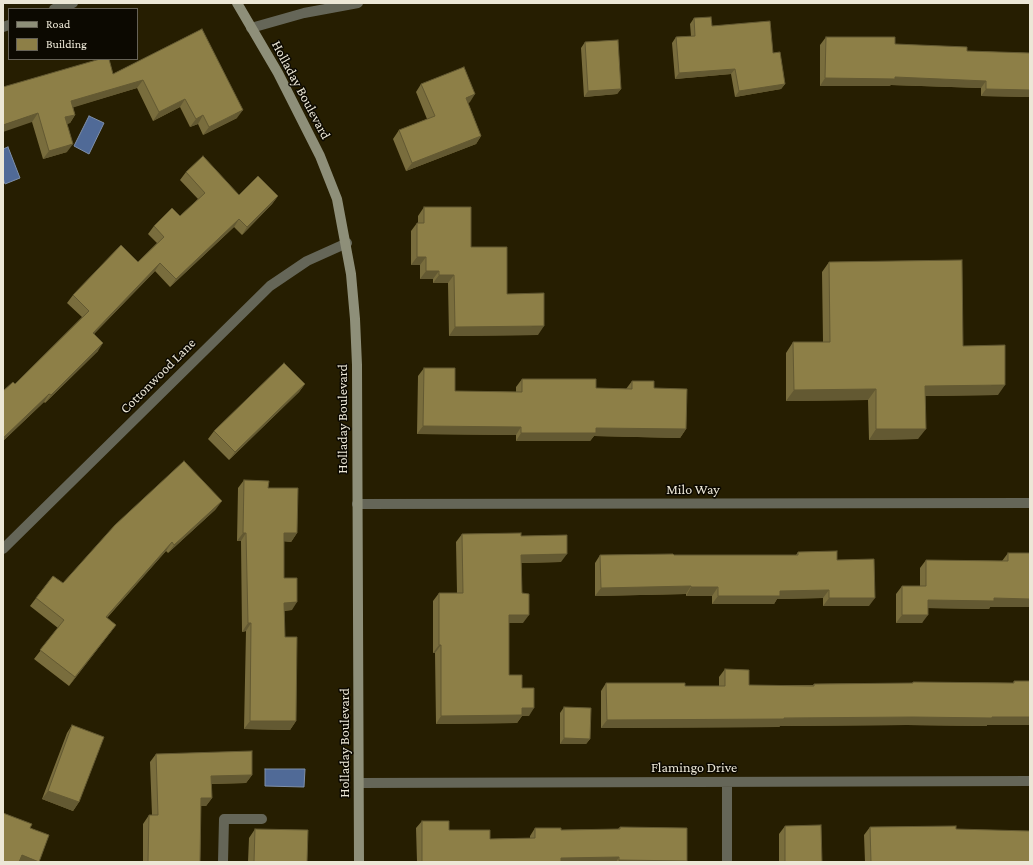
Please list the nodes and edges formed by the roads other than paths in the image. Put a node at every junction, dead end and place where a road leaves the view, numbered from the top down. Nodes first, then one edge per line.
1 (73, 3) edge
2 (237, 3) edge
3 (358, 3) edge
4 (57, 8) edge
5 (251, 28) junction
6 (347, 243) junction
7 (1030, 503) edge
8 (357, 504) junction
9 (3, 549) edge
10 (1030, 781) edge
11 (727, 782) junction
12 (359, 783) junction
13 (262, 819) dead end
14 (223, 862) edge
15 (359, 862) edge
16 (727, 862) edge

1 - 4 street
2 - 5 main road, Holladay Boulevard
3 - 5 street
5 - 6 main road, Holladay Boulevard
6 - 8 main road, Holladay Boulevard
6 - 9 street, Cottonwood Lane
7 - 8 street, Milo Way
8 - 12 main road, Holladay Boulevard
10 - 11 street, Flamingo Drive
11 - 12 street, Flamingo Drive
11 - 16 street
12 - 15 main road, Holladay Boulevard
13 - 14 street

